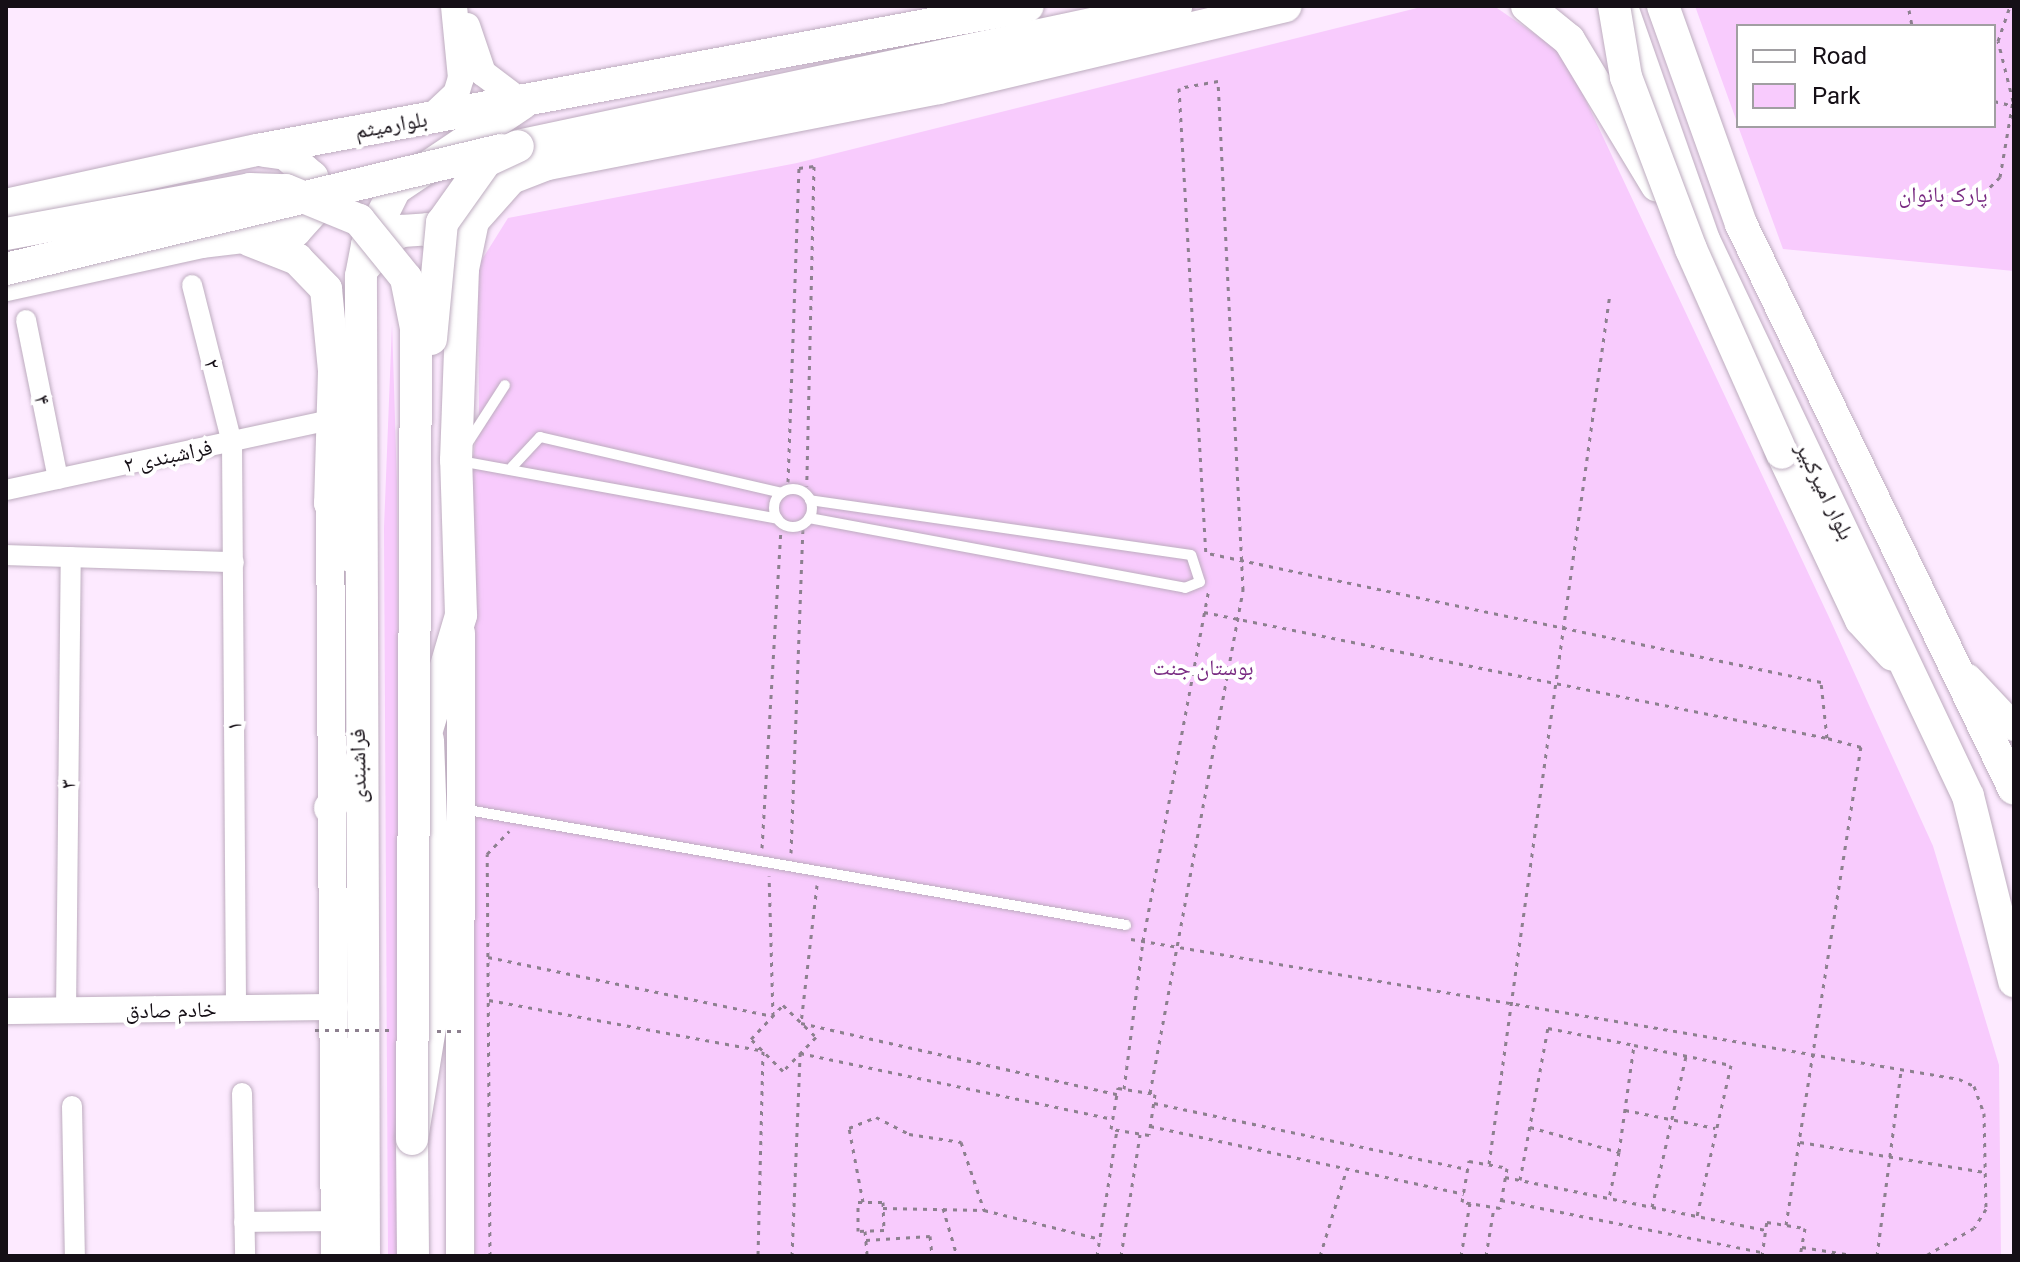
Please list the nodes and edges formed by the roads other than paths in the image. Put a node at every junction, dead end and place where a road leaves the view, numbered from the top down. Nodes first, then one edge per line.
1 (457, 6) edge
2 (923, 6) edge
3 (1028, 6) edge
4 (1176, 6) edge
5 (1285, 6) edge
6 (1527, 6) edge
7 (1553, 6) edge
8 (1614, 6) edge
9 (1621, 6) edge
10 (1663, 6) edge
11 (777, 52) junction
12 (523, 103) junction
13 (430, 118) junction
14 (518, 146) junction
15 (257, 150) junction
16 (6, 205) edge
17 (6, 234) edge
18 (1695, 236) junction
19 (242, 237) junction
20 (6, 269) edge
21 (463, 269) junction
22 (361, 276) junction
23 (6, 285) edge
24 (192, 285) dead end
25 (26, 320) dead end
26 (505, 385) dead end
27 (330, 420) junction
28 (232, 443) junction
29 (456, 460) junction
30 (512, 467) junction
31 (58, 479) junction
32 (6, 490) edge
33 (785, 491) junction
34 (808, 497) junction
35 (330, 503) junction
36 (780, 521) junction
37 (806, 522) junction
38 (6, 555) edge
39 (71, 557) junction
40 (234, 562) junction
41 (357, 571) junction
42 (461, 615) junction
43 (1960, 668) junction
44 (1913, 673) junction
45 (2014, 727) edge
46 (427, 730) junction
47 (358, 765) junction
48 (2014, 789) edge
49 (330, 808) junction
50 (461, 809) junction
51 (432, 826) junction
52 (1126, 925) dead end
53 (2014, 981) edge
54 (335, 1007) junction
55 (236, 1008) junction
56 (6, 1011) edge
57 (66, 1012) junction
58 (242, 1093) dead end
59 (72, 1106) dead end
60 (412, 1139) junction
61 (335, 1221) junction
62 (244, 1222) junction
63 (75, 1256) edge
64 (245, 1256) edge
65 (335, 1256) edge
66 (364, 1256) edge
67 (413, 1256) edge
68 (460, 1256) edge

1 - 12 street
1 - 13 street
2 - 11 main road
3 - 11 main road
4 - 14 main road
5 - 21 main road
6 - 18 main road, bridge
7 - 18 main road
8 - 18 main road, bridge
9 - 18 main road, بلوار امیرکبیر
10 - 43 main road, بلوار امیرکبیر
11 - 12 main road, بلوارمیثم
12 - 13 main road, بلوارمیثم
12 - 22 main road, فراشبندی
13 - 15 main road, بلوارمیثم
14 - 20 main road, bridge
14 - 46 main road, bridge
15 - 16 main road, بلوارمیثم
15 - 19 main road
17 - 60 main road, bridge
18 - 44 main road, بلوار امیرکبیر
18 - 44 main road, bridge
19 - 23 main road
19 - 27 main road
21 - 22 main road
21 - 29 main road
22 - 41 main road, فراشبندی
24 - 28 street, ۲
25 - 31 street, ۴
26 - 29 lane
27 - 28 street, ۲ فراشبندی
27 - 35 main road
28 - 31 street, ۲ فراشبندی
28 - 40 street, ۱
29 - 30 lane
29 - 42 main road
30 - 33 lane
30 - 36 lane
31 - 32 street, ۲ فراشبندی
33 - 34 lane
33 - 36 lane
34 - 37 lane
34 - 37 lane
35 - 41 main road
35 - 49 main road, فراشبندی
36 - 37 lane
38 - 39 street
39 - 40 street
39 - 57 street, ۳
40 - 55 street, ۱
41 - 47 main road, فراشبندی
42 - 46 main road
42 - 50 main road
43 - 45 main road
43 - 48 main road, بلوار امیرکبیر
44 - 53 main road, بلوار امیرکبیر
46 - 51 main road
47 - 49 main road
47 - 66 main road, فراشبندی
49 - 54 main road, فراشبندی
50 - 51 lane
50 - 52 lane
50 - 68 main road
51 - 60 main road
54 - 55 street, خادم صادق
54 - 61 main road, فراشبندی
55 - 57 street, خادم صادق
56 - 57 street, خادم صادق
58 - 62 street
59 - 63 street
60 - 67 main road
61 - 62 street
61 - 65 main road, فراشبندی
62 - 64 street

